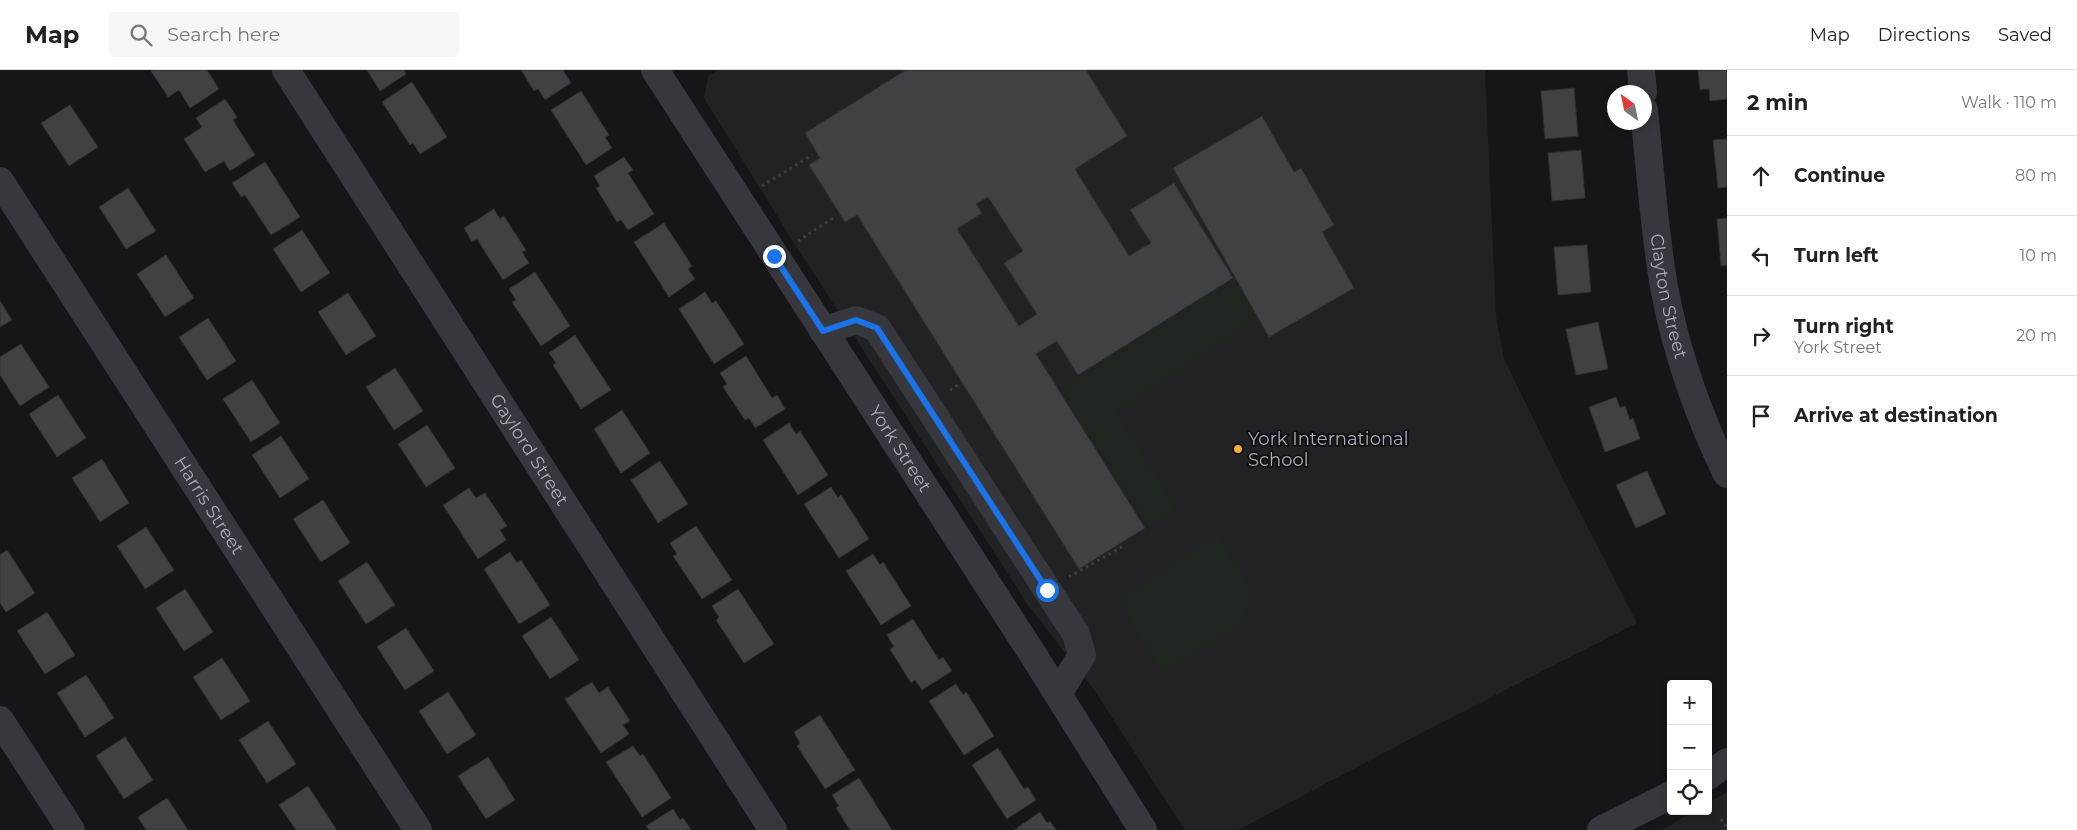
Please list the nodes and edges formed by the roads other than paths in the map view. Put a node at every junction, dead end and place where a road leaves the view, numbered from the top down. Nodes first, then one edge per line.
1 (286, 70) edge
2 (1641, 70) edge
3 (662, 73) edge
4 (1642, 85) edge
5 (1646, 130) edge
6 (0, 181) edge
7 (823, 331) junction
8 (1727, 474) edge
9 (1058, 694) junction
10 (0, 720) edge
11 (1727, 762) edge
12 (1712, 773) edge
13 (1667, 797) edge
14 (71, 830) edge
15 (418, 830) edge
16 (773, 830) edge
17 (1143, 830) edge
18 (1601, 830) edge

1 - 16 street, Gaylord Street
2 - 4 street
3 - 7 street, York Street
5 - 8 street, Clayton Street
6 - 15 street, Harris Street
7 - 9 street, York Street
7 - 9 street
9 - 17 street, York Street
10 - 14 street
11 - 12 street
13 - 18 street

